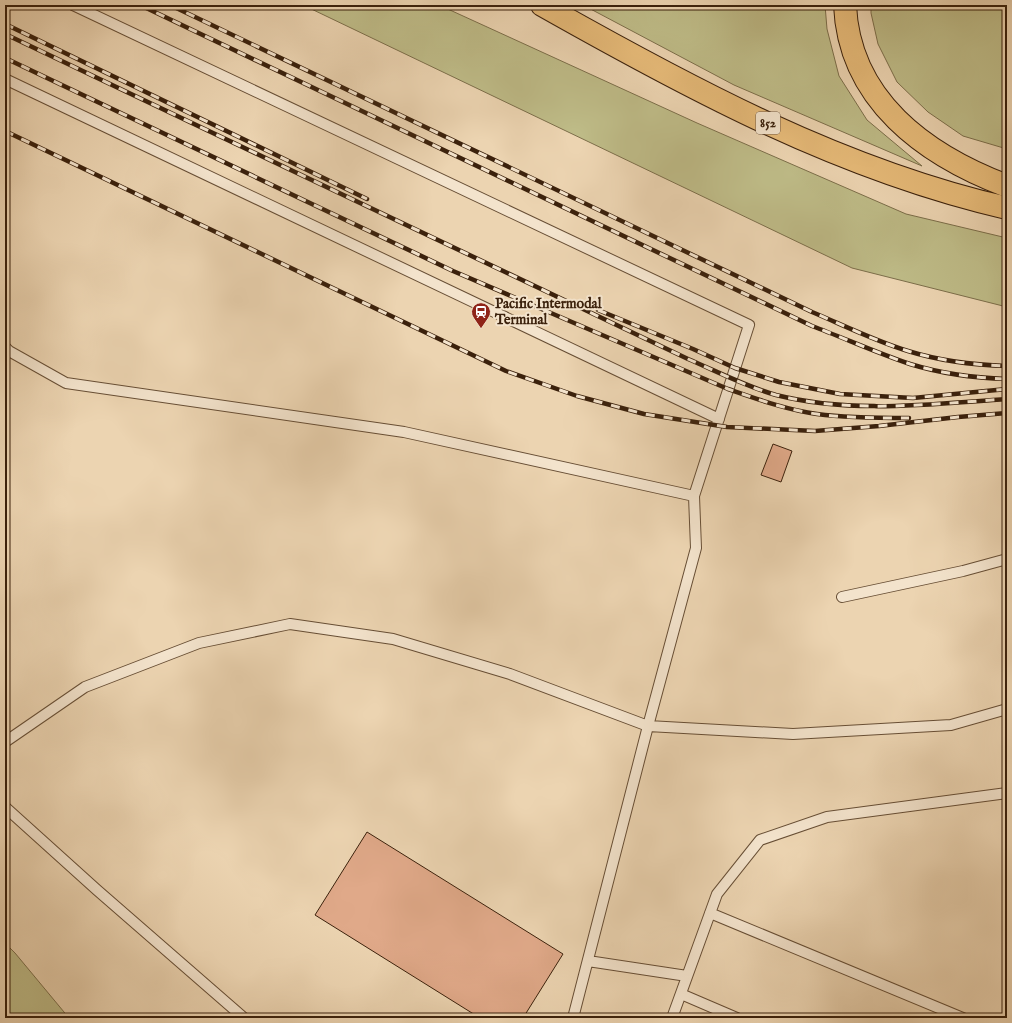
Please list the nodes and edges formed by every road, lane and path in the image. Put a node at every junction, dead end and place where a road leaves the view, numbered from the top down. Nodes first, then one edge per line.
1 (73, 5) edge
2 (542, 5) edge
3 (845, 5) edge
4 (5, 79) edge
5 (1007, 186) edge
6 (1007, 208) edge
7 (5, 347) edge
8 (719, 419) junction
9 (694, 496) junction
10 (1007, 559) edge
11 (842, 598) dead end
12 (1007, 709) edge
13 (648, 726) junction
14 (5, 742) edge
15 (1007, 793) edge
16 (5, 807) edge
17 (710, 913) junction
18 (588, 961) junction
19 (687, 976) junction
20 (680, 994) junction
21 (244, 1018) edge
22 (573, 1018) edge
23 (672, 1018) edge
24 (737, 1018) edge
25 (963, 1018) edge

1 - 8 lane
2 - 6 main road, 852
3 - 5 main road
4 - 8 lane
7 - 9 lane
8 - 9 lane
9 - 13 lane
10 - 11 lane
12 - 13 lane
13 - 14 lane
13 - 18 lane
15 - 17 lane
16 - 21 lane
17 - 19 lane
17 - 25 lane
18 - 19 lane
18 - 22 lane
19 - 20 lane
20 - 23 lane
20 - 24 lane

